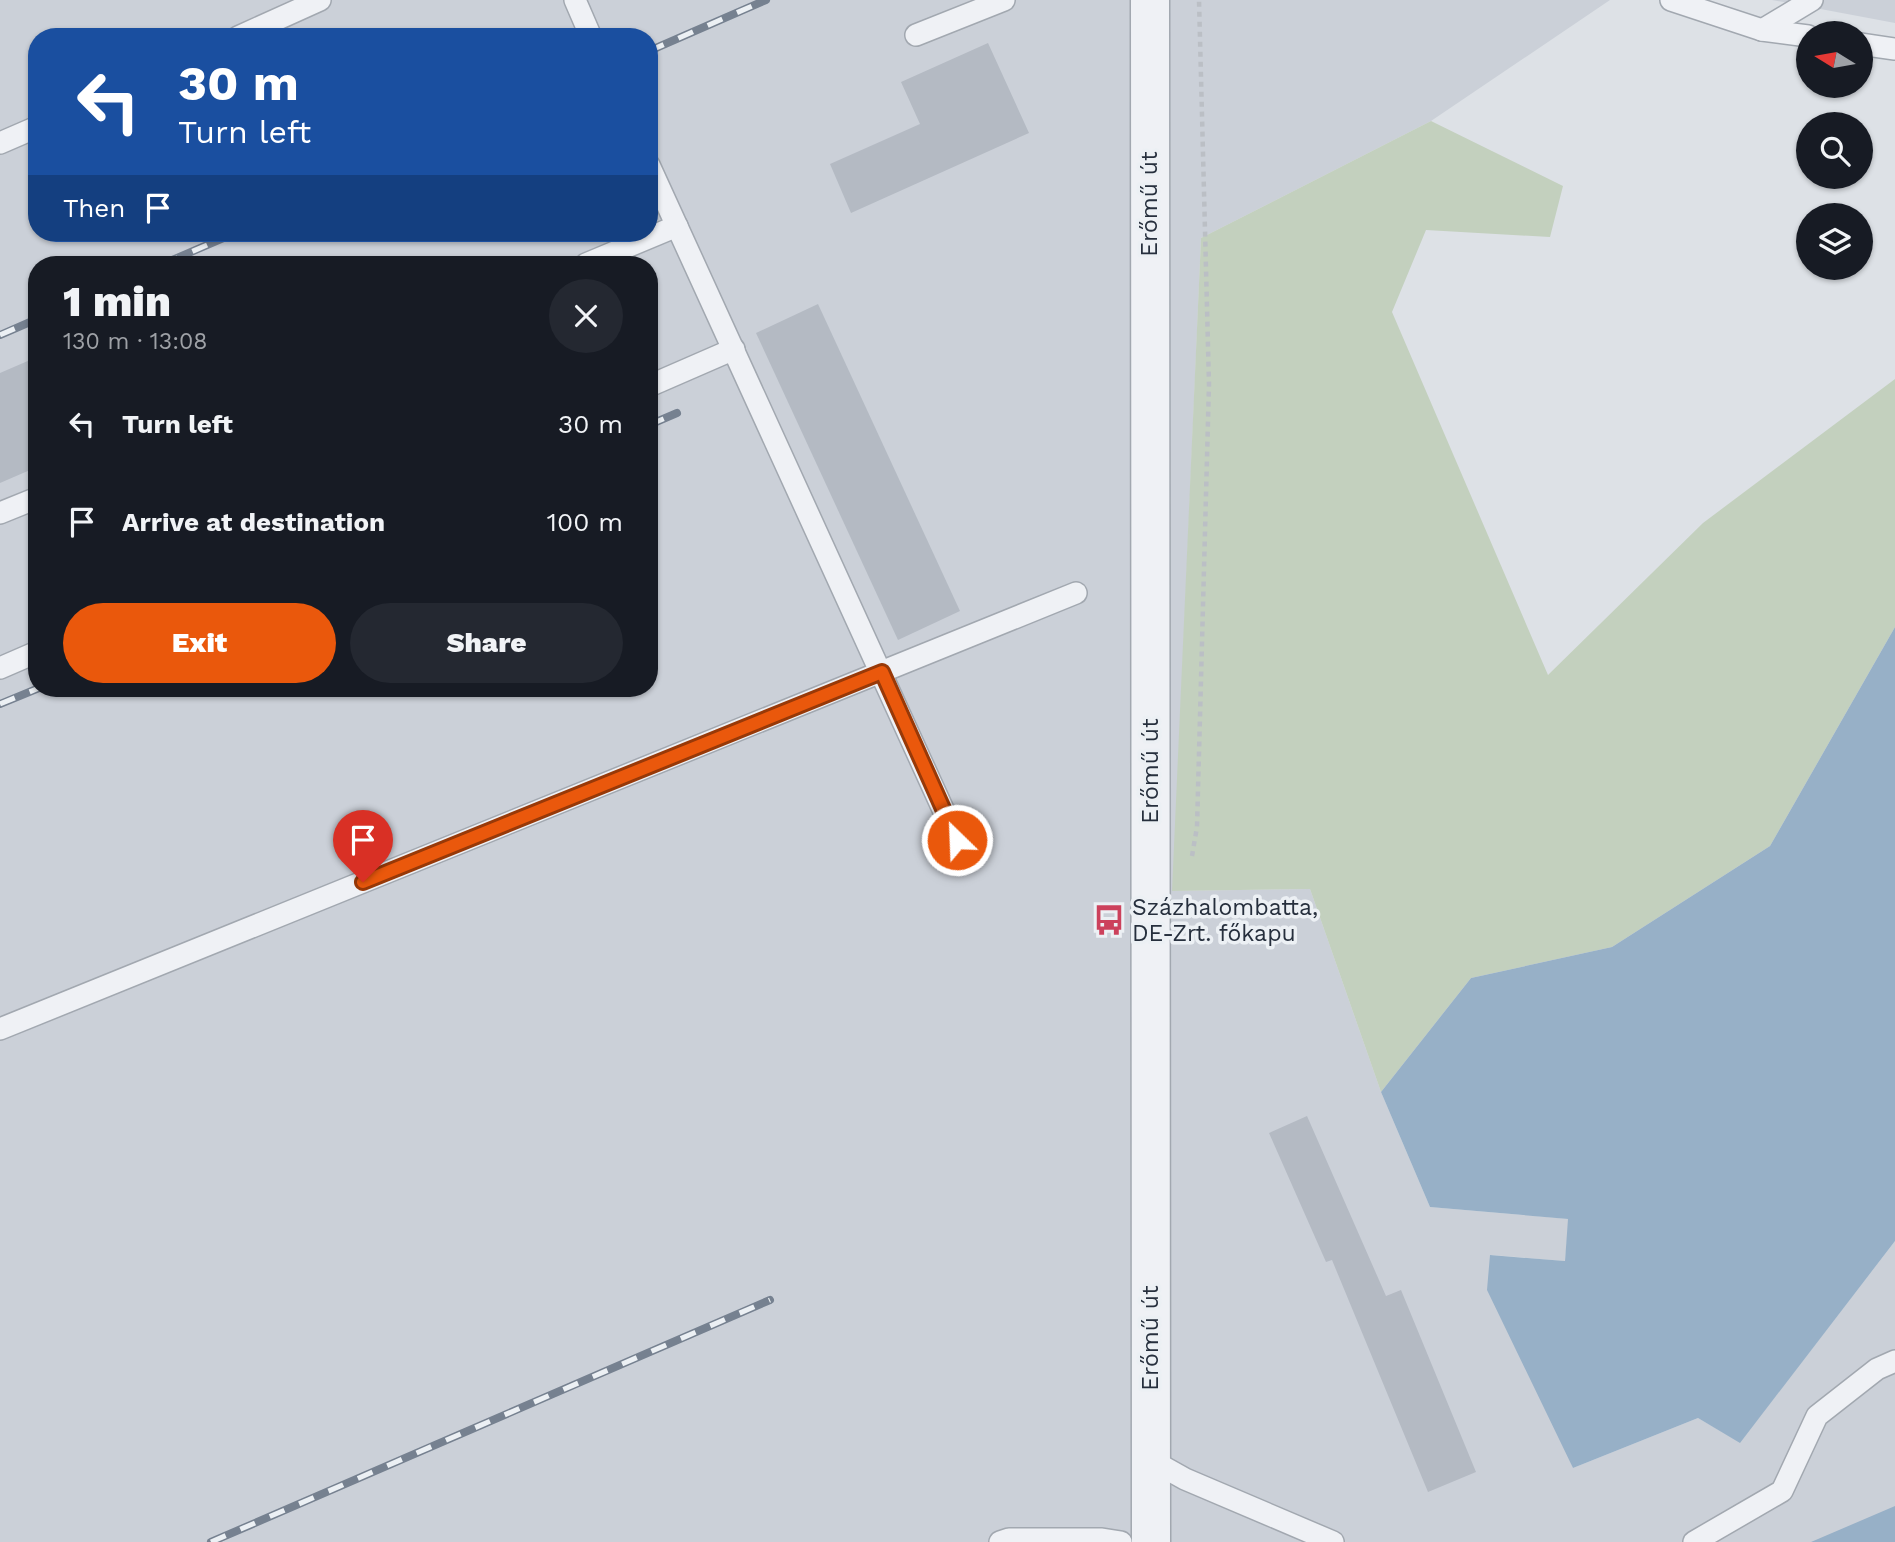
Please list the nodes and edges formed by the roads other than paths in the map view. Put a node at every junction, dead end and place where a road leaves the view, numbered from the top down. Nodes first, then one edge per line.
1 (320, 0) edge
2 (575, 0) edge
3 (1004, 0) edge
4 (1150, 0) edge
5 (1671, 0) edge
6 (1812, 0) edge
7 (258, 28) edge
8 (587, 28) edge
9 (1762, 30) junction
10 (916, 34) dead end
11 (1796, 34) edge
12 (1873, 45) edge
13 (1895, 48) edge
14 (28, 131) edge
15 (0, 143) edge
16 (658, 185) edge
17 (677, 226) junction
18 (658, 234) edge
19 (639, 242) edge
20 (605, 256) edge
21 (734, 349) junction
22 (658, 382) edge
23 (28, 502) edge
24 (0, 513) edge
25 (1076, 593) dead end
26 (28, 656) edge
27 (0, 668) edge
28 (882, 672) junction
29 (957, 840) dead end
30 (0, 1029) edge
31 (1895, 1361) edge
32 (1151, 1460) junction
33 (1000, 1542) edge
34 (1121, 1542) edge
35 (1151, 1542) edge
36 (1333, 1542) edge
37 (1694, 1542) edge

1 - 7 lane
2 - 8 lane
3 - 10 lane
4 - 32 street, Erőmű út
5 - 9 lane
6 - 9 lane
9 - 11 lane
12 - 13 lane
14 - 15 lane
16 - 17 lane
17 - 18 lane
17 - 21 lane
19 - 20 lane
21 - 22 lane
21 - 28 lane
23 - 24 lane
25 - 28 lane
26 - 27 lane
28 - 29 lane
28 - 30 lane
31 - 37 lane
32 - 35 street, Erőmű út
32 - 36 lane
33 - 34 lane

